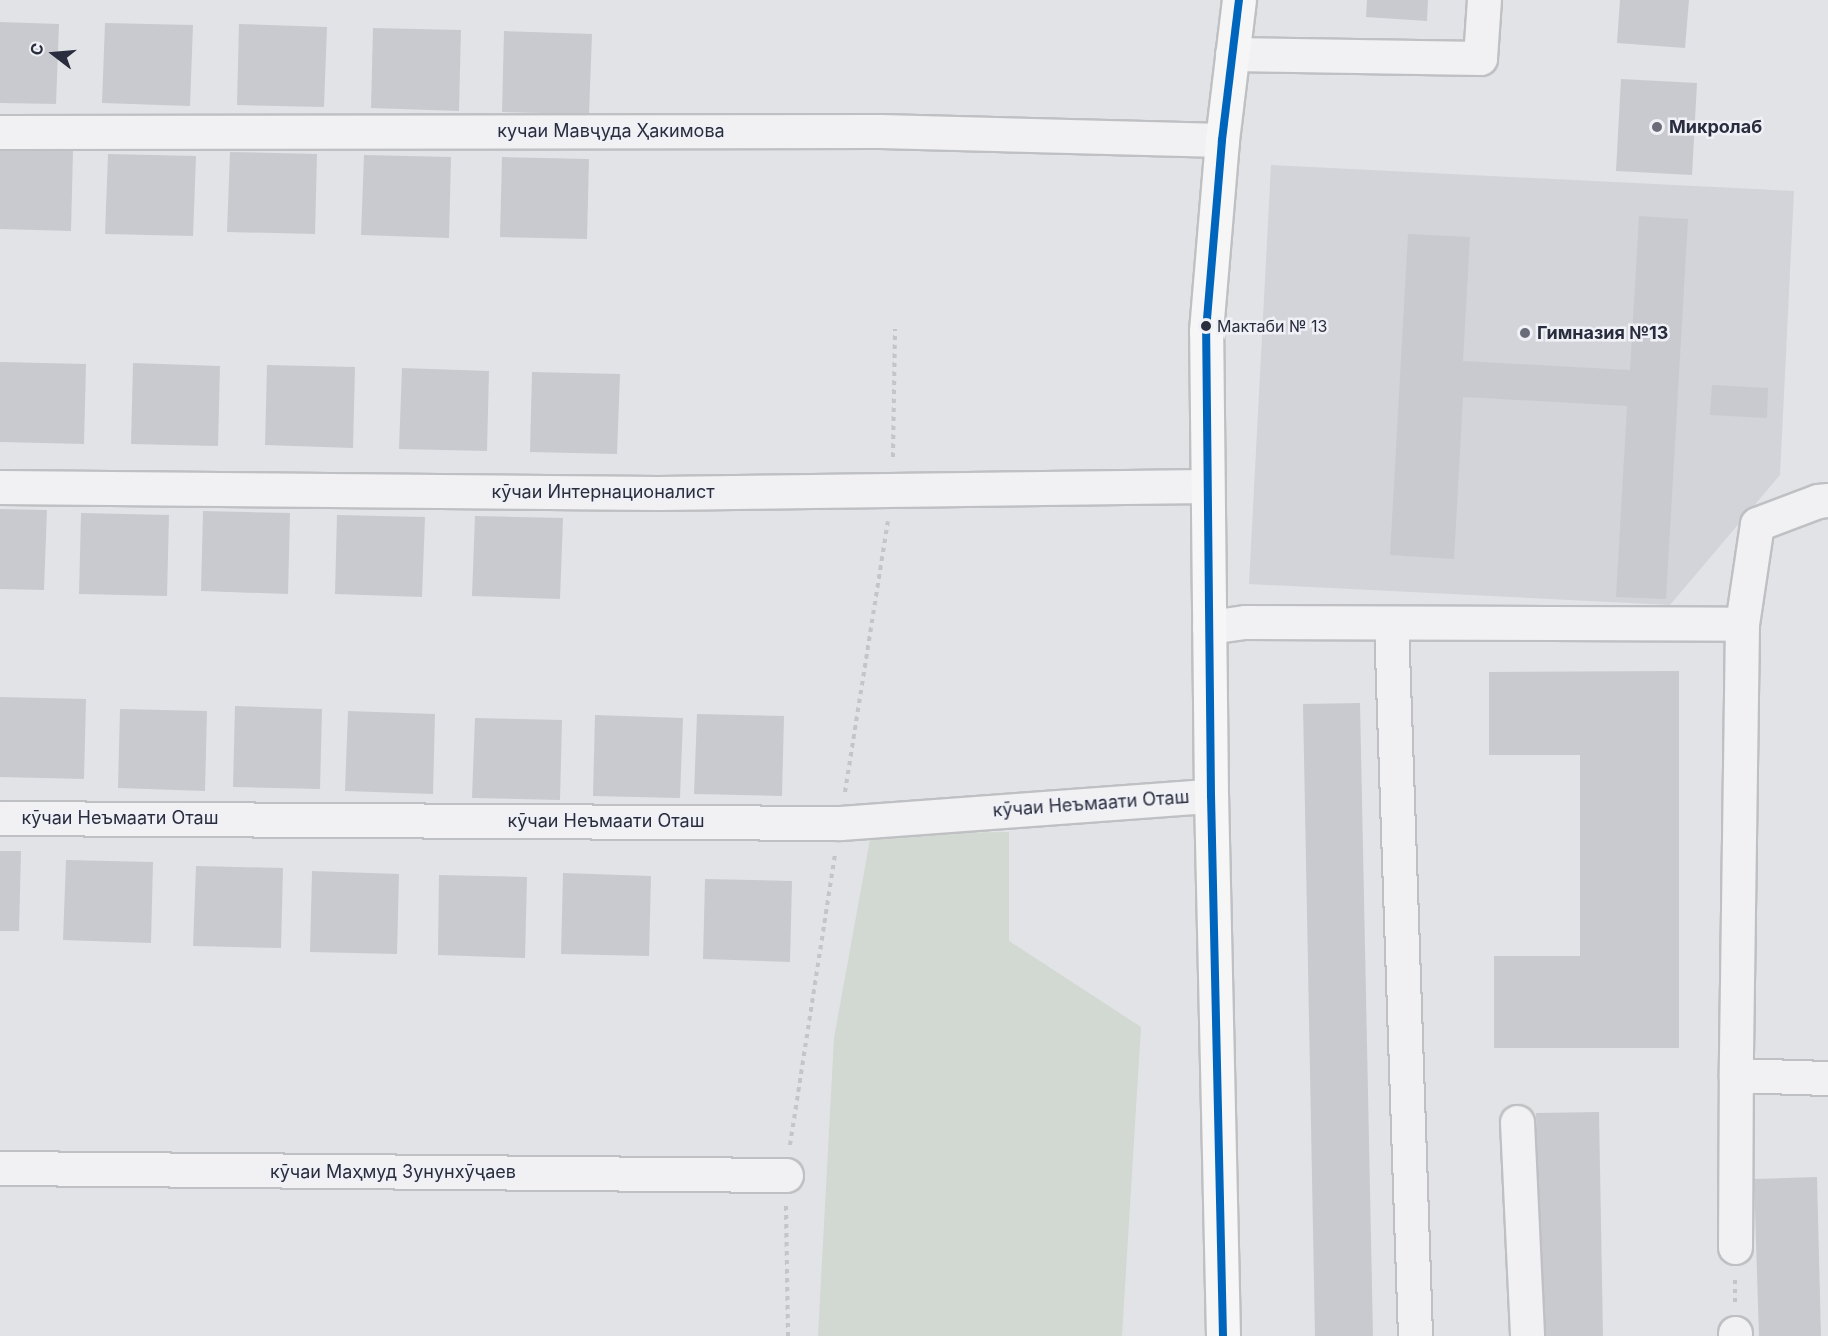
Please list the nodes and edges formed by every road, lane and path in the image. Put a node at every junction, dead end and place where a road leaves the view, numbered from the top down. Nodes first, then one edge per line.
1 (1239, 0) edge
2 (1484, 0) edge
3 (1232, 54) junction
4 (0, 132) edge
5 (1222, 140) junction
6 (1206, 486) junction
7 (0, 487) edge
8 (1828, 500) edge
9 (1391, 623) junction
10 (1742, 624) junction
11 (1209, 627) junction
12 (1211, 795) junction
13 (0, 818) edge
14 (1736, 1075) junction
15 (1828, 1078) edge
16 (1517, 1122) dead end
17 (0, 1168) edge
18 (786, 1175) dead end
19 (1736, 1247) joint
20 (1735, 1335) edge
21 (1223, 1336) edge
22 (1415, 1336) edge
23 (1527, 1336) edge

1 - 3 main road
2 - 3 street
3 - 5 main road
4 - 5 street, кучаи Мавҷуда Ҳакимова
5 - 6 main road
6 - 7 street, кӯчаи Интернационалист
6 - 11 main road
8 - 10 street
9 - 10 street
9 - 11 street
9 - 22 street
10 - 14 street
11 - 12 main road
12 - 13 street, кӯчаи Неъмаати Оташ
12 - 21 main road
14 - 15 street
14 - 19 street
16 - 23 street
17 - 18 street, кӯчаи Маҳмуд Зунунхӯҷаев
19 - 20 path

